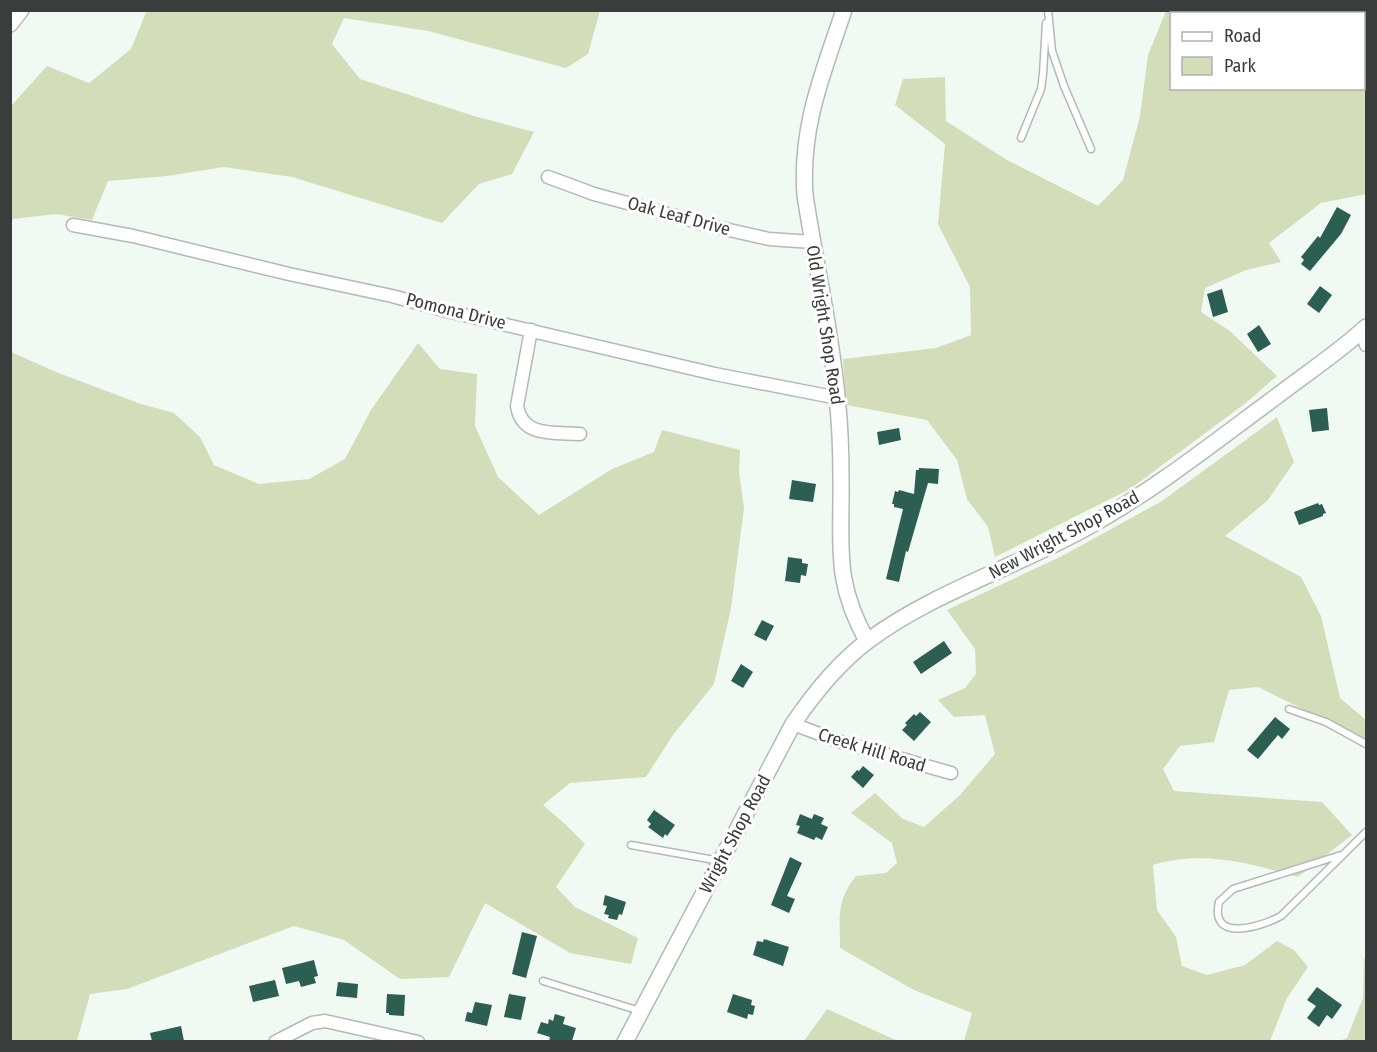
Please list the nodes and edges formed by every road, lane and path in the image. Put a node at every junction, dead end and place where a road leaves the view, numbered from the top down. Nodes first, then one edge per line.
1 (21, 10) edge
2 (844, 10) edge
3 (1048, 10) edge
4 (10, 24) edge
5 (1021, 138) dead end
6 (1091, 149) dead end
7 (548, 177) dead end
8 (73, 225) dead end
9 (812, 242) junction
10 (531, 330) junction
11 (1365, 334) edge
12 (838, 398) junction
13 (580, 434) dead end
14 (867, 641) junction
15 (1289, 710) dead end
16 (793, 724) junction
17 (1366, 744) edge
18 (951, 773) dead end
19 (1366, 832) edge
20 (631, 845) dead end
21 (1341, 855) junction
22 (720, 862) junction
23 (543, 981) dead end
24 (641, 1011) junction
25 (275, 1041) edge
26 (418, 1041) edge
27 (625, 1041) edge

1 - 4 street
2 - 9 street, Old Wright Shop Road
3 - 5 lane
3 - 6 lane
7 - 9 street, Oak Leaf Drive
8 - 10 street, Pomona Drive
9 - 12 street, Old Wright Shop Road
10 - 12 street, Pomona Drive
10 - 13 street
11 - 14 street, New Wright Shop Road
12 - 14 street, Old Wright Shop Road
14 - 16 street, Wright Shop Road
15 - 17 lane
16 - 18 street, Creek Hill Road
16 - 22 street, Wright Shop Road
19 - 21 lane
20 - 22 lane
21 - 21 lane
22 - 24 street, Wright Shop Road
23 - 24 lane
24 - 27 street, Wright Shop Road
25 - 26 street

